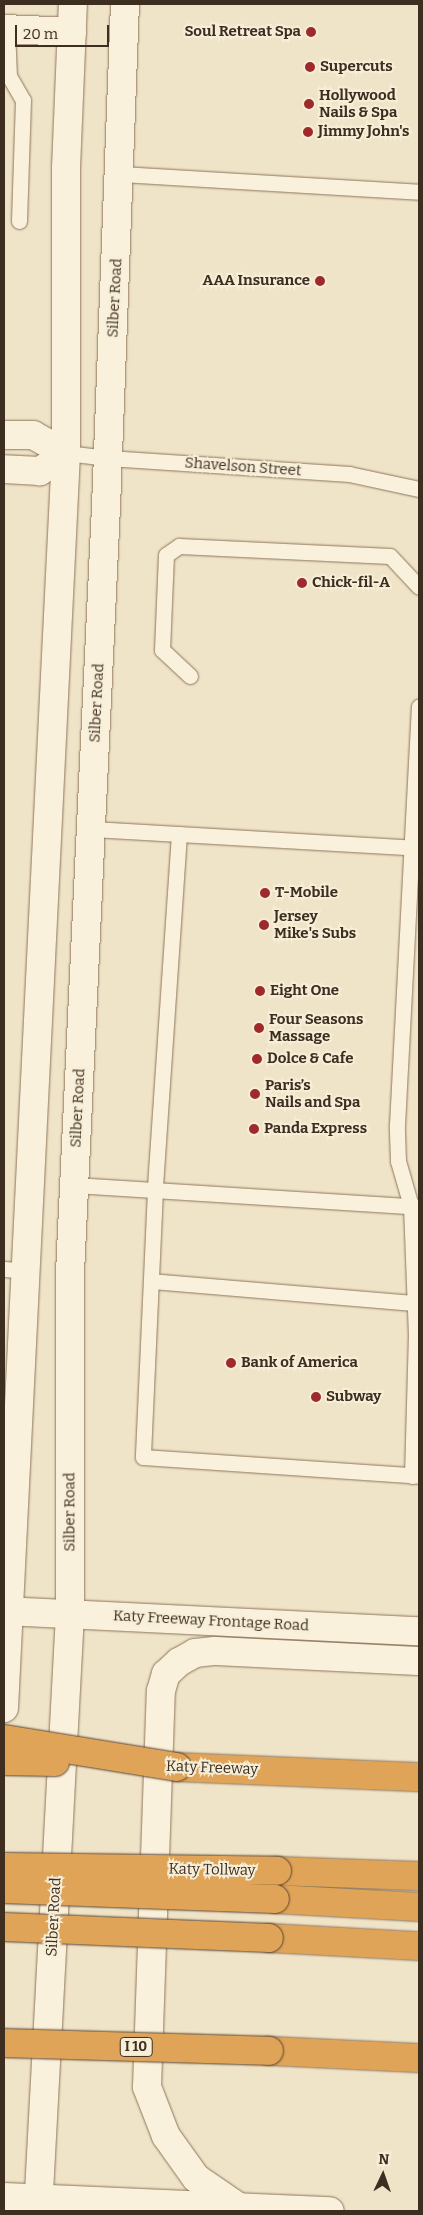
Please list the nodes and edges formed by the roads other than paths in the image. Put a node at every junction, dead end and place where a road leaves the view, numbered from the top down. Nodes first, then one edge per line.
1 (73, 4) edge
2 (125, 4) edge
3 (6, 29) edge
4 (72, 32) junction
5 (120, 174) junction
6 (419, 192) edge
7 (19, 221) dead end
8 (4, 435) edge
9 (66, 453) junction
10 (108, 458) junction
11 (4, 469) edge
12 (419, 489) edge
13 (419, 587) edge
14 (190, 676) dead end
15 (419, 707) edge
16 (48, 827) junction
17 (91, 829) junction
18 (179, 834) junction
19 (415, 847) edge
20 (74, 1185) junction
21 (155, 1190) junction
22 (415, 1207) edge
23 (15, 1270) edge
24 (151, 1281) junction
25 (415, 1303) junction
26 (415, 1476) edge
27 (6, 1611) edge
28 (70, 1614) junction
29 (419, 1631) edge
30 (419, 1660) edge
31 (4, 1708) edge
32 (4, 1739) edge
33 (4, 1761) edge
34 (177, 1767) junction
35 (419, 1777) edge
36 (4, 1867) edge
37 (419, 1876) edge
38 (4, 1889) edge
39 (419, 1907) edge
40 (4, 1927) edge
41 (419, 1946) edge
42 (4, 2042) edge
43 (419, 2058) edge
44 (4, 2197) edge
45 (38, 2205) edge
46 (240, 2208) junction
47 (204, 2209) edge
48 (316, 2211) edge

1 - 4 street
2 - 5 street, Silber Road
3 - 4 street
3 - 7 lane
4 - 9 street
5 - 6 lane
5 - 10 street, Silber Road
8 - 9 street, Shavelson Street
9 - 10 lane, Shavelson Street
9 - 11 street
9 - 16 street
10 - 12 lane, Shavelson Street
10 - 17 street, Silber Road
13 - 14 lane
15 - 19 lane
16 - 17 street
16 - 23 street
17 - 18 lane
17 - 20 street, Silber Road
18 - 19 lane
18 - 21 lane
19 - 22 lane
20 - 21 lane
20 - 28 street, Silber Road
21 - 22 lane
21 - 24 lane
22 - 25 lane
23 - 27 street
24 - 25 lane
24 - 26 lane
25 - 26 lane
27 - 28 street, Katy Freeway Frontage Road
27 - 31 street
28 - 29 street, Katy Freeway Frontage Road
28 - 45 street, Silber Road
30 - 46 street
32 - 34 highway, bridge
33 - 34 highway, Katy Freeway, bridge
34 - 35 highway, Katy Freeway
36 - 37 highway, Katy Tollway, bridge
38 - 39 highway, bridge
40 - 41 highway, bridge
42 - 43 highway, I 10, bridge
44 - 45 street
45 - 47 street
46 - 47 street
46 - 48 street

